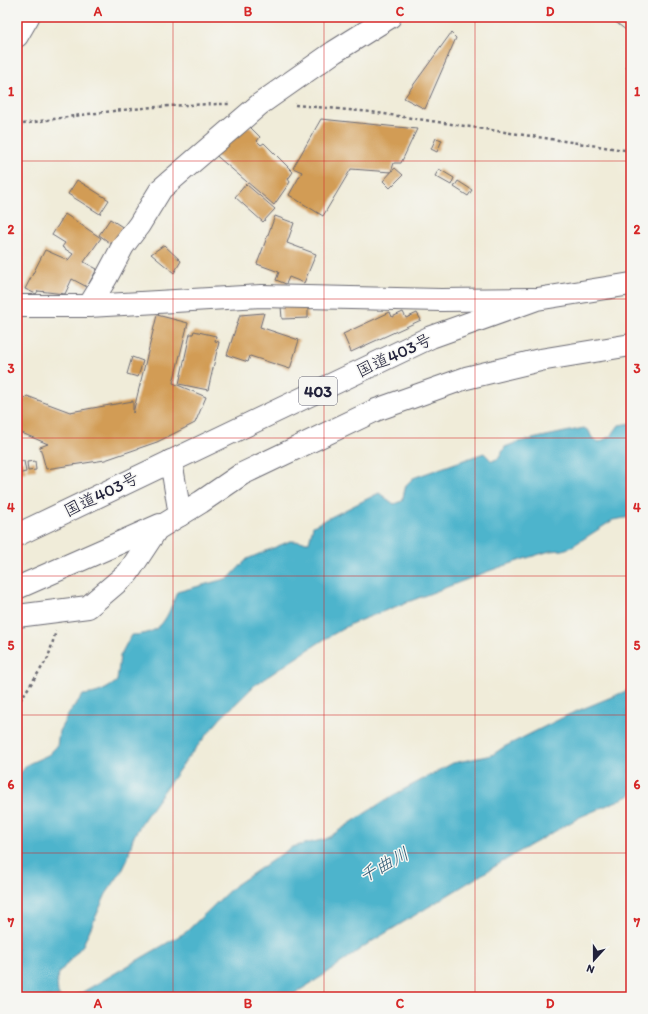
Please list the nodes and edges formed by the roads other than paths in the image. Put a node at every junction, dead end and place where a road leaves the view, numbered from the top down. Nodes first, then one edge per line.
1 (28, 17) edge
2 (390, 17) edge
3 (17, 36) edge
4 (631, 284) edge
5 (538, 299) junction
6 (17, 306) edge
7 (89, 306) junction
8 (631, 345) edge
9 (171, 461) junction
10 (176, 517) junction
11 (17, 535) edge
12 (17, 588) edge
13 (17, 616) edge

1 - 3 main road
2 - 7 main road
4 - 5 main road, 国道403号 / 403
5 - 7 main road
5 - 9 main road, 国道403号 / 403
6 - 7 main road
8 - 10 main road
9 - 10 main road
9 - 11 main road, 国道403号 / 403
10 - 12 main road
10 - 13 main road

